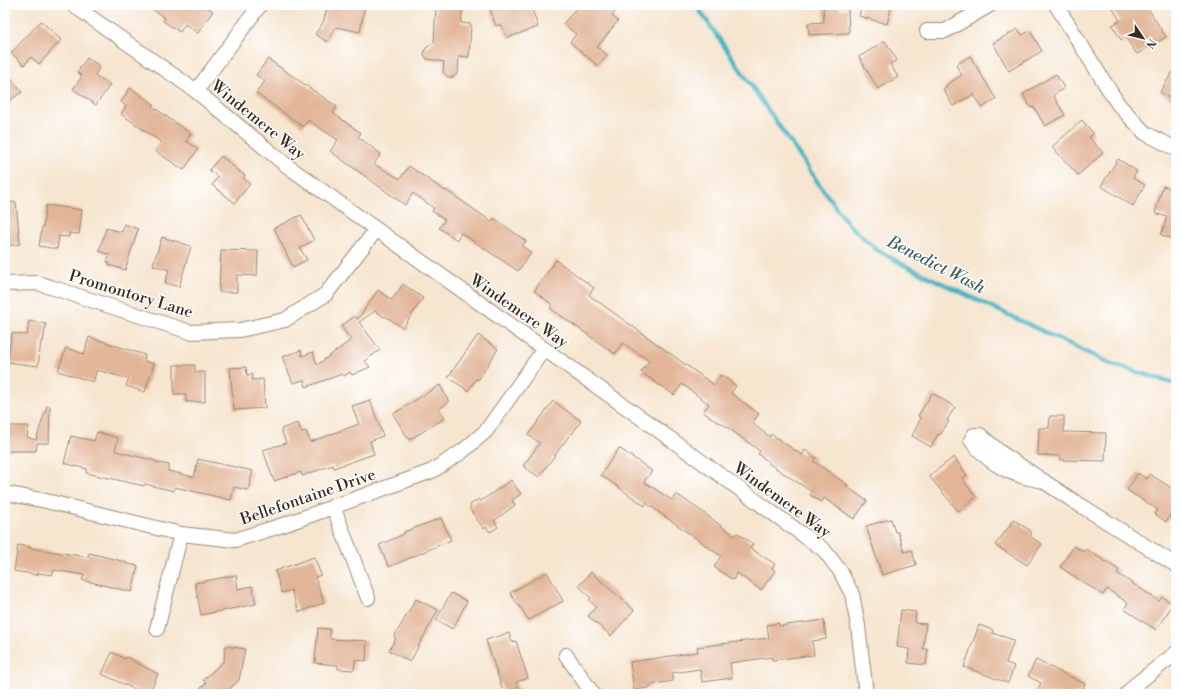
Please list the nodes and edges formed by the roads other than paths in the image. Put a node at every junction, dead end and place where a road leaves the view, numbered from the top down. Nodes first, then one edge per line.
1 (73, 5) edge
2 (260, 5) edge
3 (990, 5) edge
4 (1056, 5) edge
5 (927, 31) dead end
6 (196, 91) junction
7 (1176, 149) edge
8 (376, 230) junction
9 (5, 284) edge
10 (544, 349) junction
11 (1044, 481) junction
12 (5, 494) edge
13 (333, 506) junction
14 (181, 534) junction
15 (1176, 565) edge
16 (368, 598) dead end
17 (157, 629) dead end
18 (1176, 652) edge
19 (566, 655) dead end
20 (593, 694) edge
21 (866, 694) edge
22 (1127, 694) edge

1 - 6 street, Windemere Way
2 - 6 street
3 - 5 street
4 - 7 street
6 - 8 street, Windemere Way
8 - 9 street, Promontory Lane
8 - 10 street, Windemere Way
10 - 13 street, Bellefontaine Drive
10 - 21 street, Windemere Way
11 - 11 street
11 - 15 street
12 - 14 street, Bellefontaine Drive
13 - 14 street, Bellefontaine Drive
13 - 16 street
14 - 17 street
18 - 22 street
19 - 20 street

